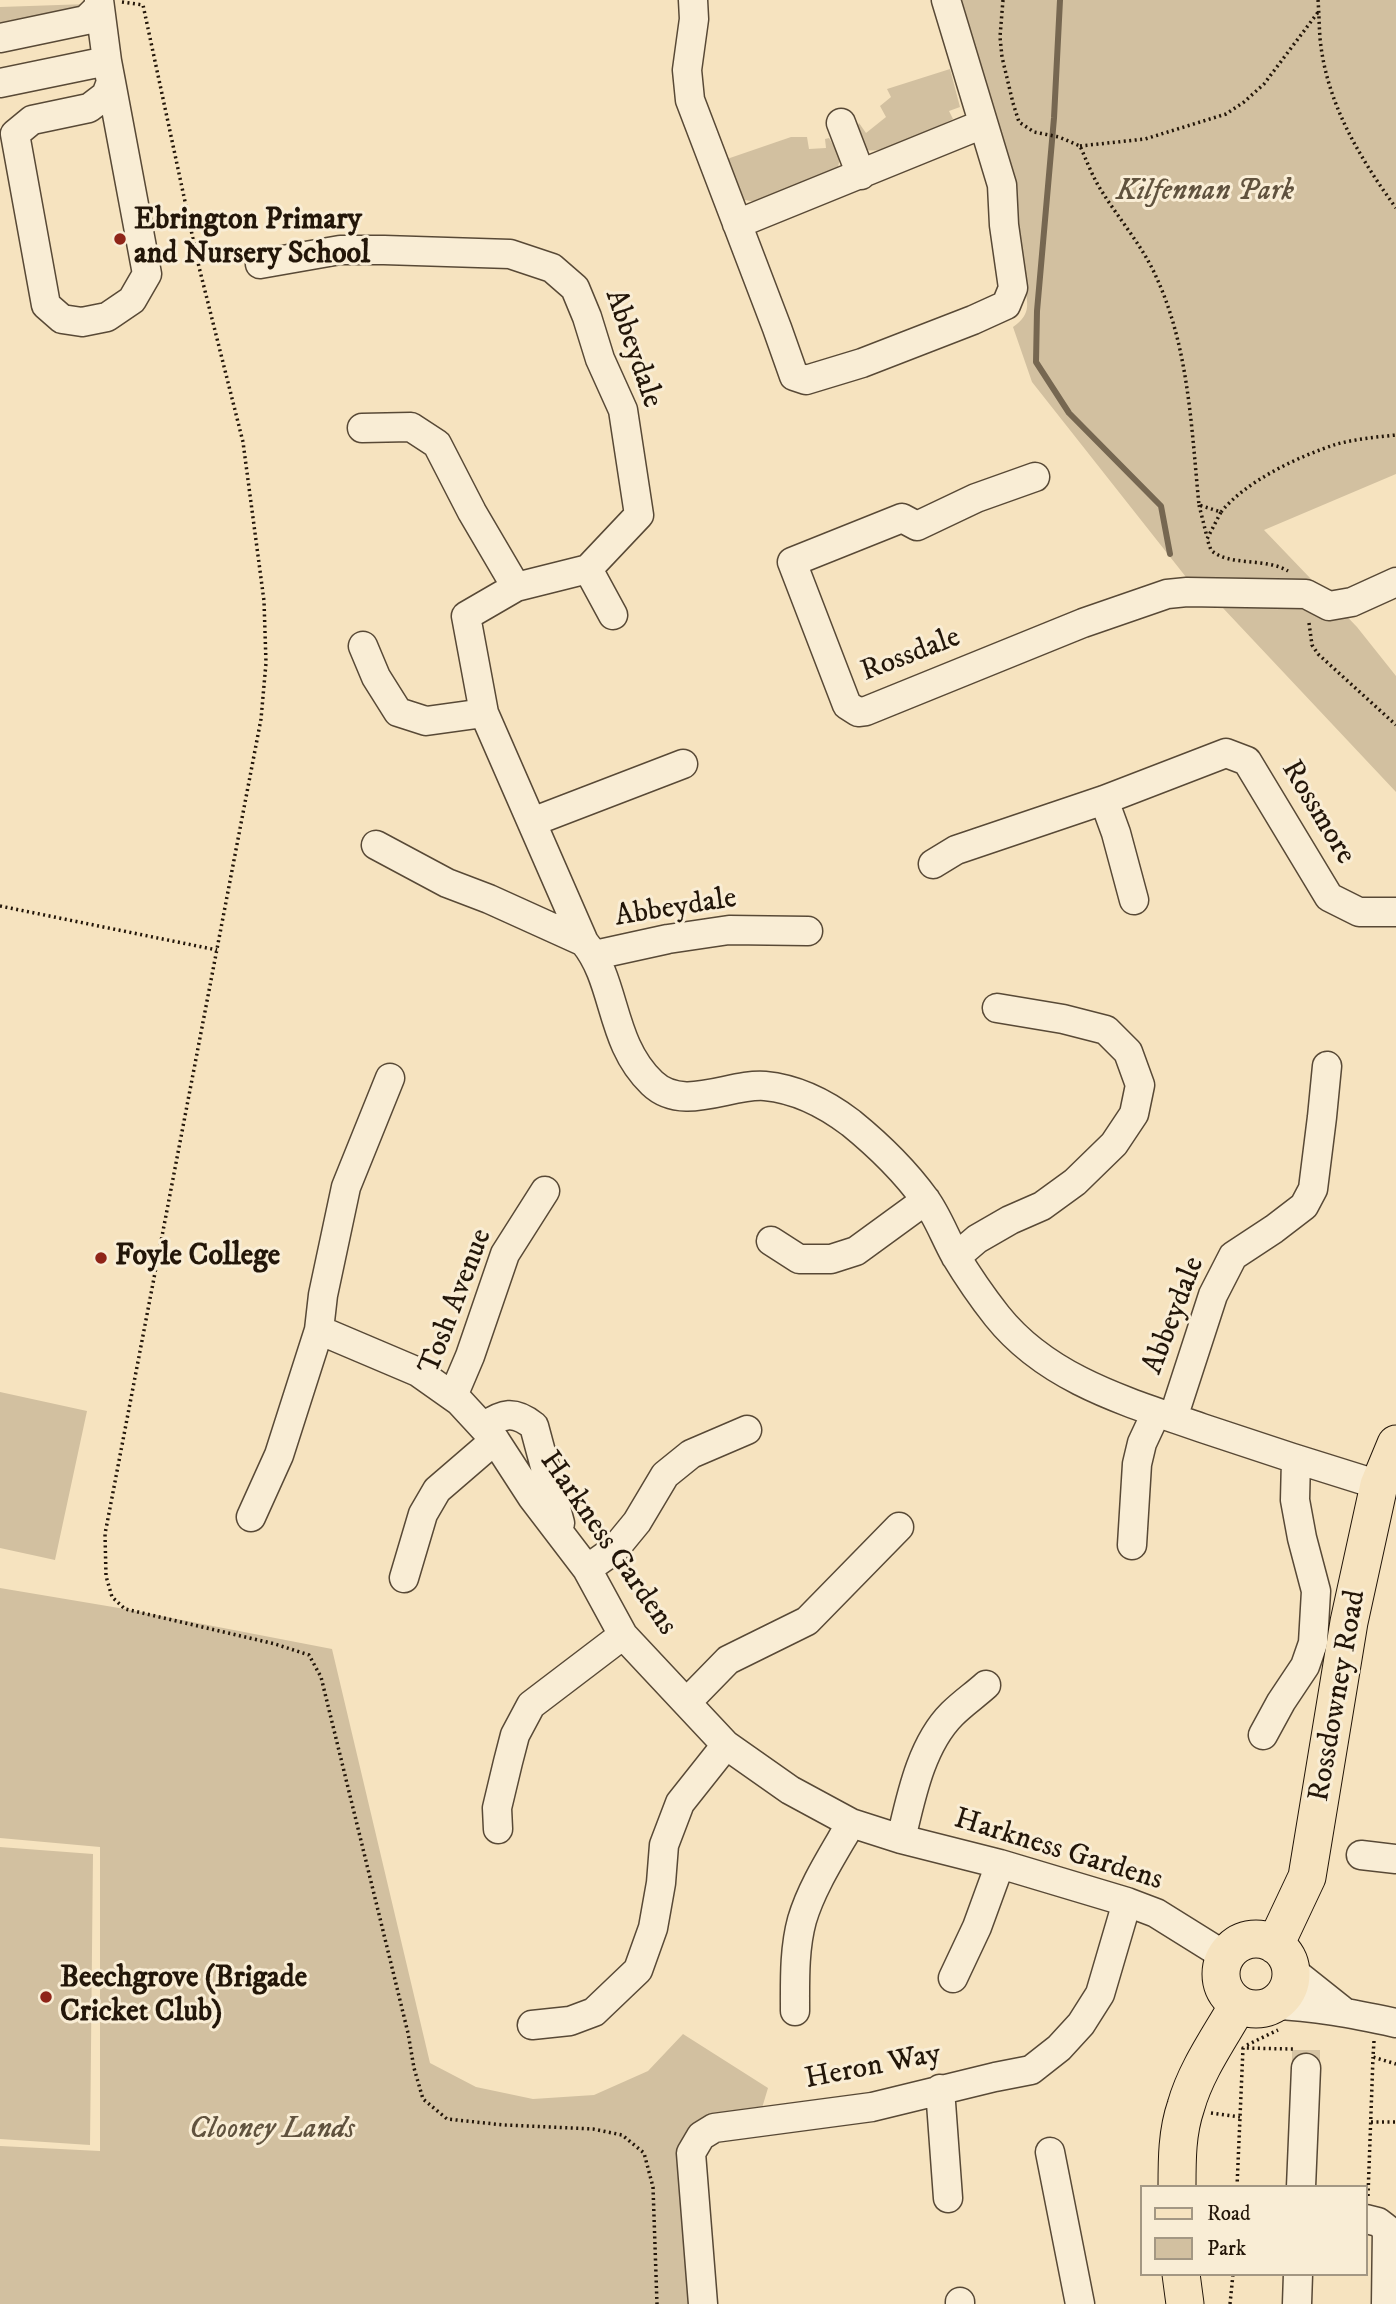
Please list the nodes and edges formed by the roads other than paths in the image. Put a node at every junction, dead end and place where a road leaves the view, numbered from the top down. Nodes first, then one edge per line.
1 (693, 0) edge
2 (946, 0) edge
3 (99, 2) edge
4 (0, 38) edge
5 (109, 71) junction
6 (0, 83) edge
7 (841, 123) dead end
8 (983, 124) junction
9 (860, 175) junction
10 (737, 224) junction
11 (260, 264) dead end
12 (362, 428) dead end
13 (1035, 477) dead end
14 (588, 569) junction
15 (1396, 582) edge
16 (516, 587) junction
17 (613, 615) dead end
18 (363, 646) dead end
19 (484, 713) junction
20 (683, 764) dead end
21 (1104, 800) junction
22 (532, 822) junction
23 (376, 845) dead end
24 (933, 864) dead end
25 (1134, 900) dead end
26 (1396, 912) edge
27 (808, 931) dead end
28 (589, 949) junction
29 (997, 1008) dead end
30 (1326, 1066) dead end
31 (390, 1078) dead end
32 (545, 1191) dead end
33 (926, 1200) junction
34 (771, 1241) dead end
35 (956, 1257) junction
36 (319, 1330) junction
37 (458, 1401) junction
38 (1165, 1415) junction
39 (747, 1430) dead end
40 (489, 1434) junction
41 (1396, 1444) edge
42 (1296, 1460) junction
43 (1379, 1485) junction
44 (251, 1517) dead end
45 (899, 1527) dead end
46 (565, 1540) junction
47 (1132, 1545) dead end
48 (587, 1569) junction
49 (404, 1578) dead end
50 (622, 1635) junction
51 (986, 1685) dead end
52 (687, 1702) junction
53 (1263, 1735) dead end
54 (726, 1745) junction
55 (851, 1823) junction
56 (498, 1829) dead end
57 (901, 1839) junction
58 (1361, 1855) dead end
59 (1396, 1859) edge
60 (1000, 1864) junction
61 (1127, 1902) junction
62 (1226, 1956) junction
63 (1283, 1957) junction
64 (953, 1978) dead end
65 (795, 2011) dead end
66 (1344, 2012) junction
67 (1264, 2013) junction
68 (1386, 2021) edge
69 (532, 2025) dead end
70 (1299, 2058) tunnel mouth
71 (940, 2090) junction
72 (1050, 2152) dead end
73 (1177, 2185) edge
74 (1301, 2185) edge
75 (948, 2197) dead end
76 (1368, 2220) edge
77 (1181, 2276) edge
78 (1298, 2276) edge
79 (703, 2304) edge
80 (1080, 2304) edge
81 (1185, 2304) edge
82 (1297, 2304) edge
83 (1385, 2304) edge

1 - 10 street
2 - 8 street
3 - 4 street
3 - 5 street
5 - 5 street
5 - 6 street
7 - 9 street
8 - 9 street
8 - 10 street
9 - 10 street
11 - 14 street, Abbeydale
12 - 16 street
13 - 15 street, Rossdale
14 - 16 street, Abbeydale
14 - 17 street
16 - 19 street, Abbeydale
18 - 19 street
19 - 22 street, Abbeydale
20 - 22 street
21 - 24 street, Rossmore
21 - 25 street
21 - 26 street, Rossmore
22 - 28 street, Abbeydale
23 - 28 street, Abbeydale
27 - 28 street, Abbeydale
28 - 33 street, Abbeydale
29 - 35 street
30 - 38 street, Abbeydale
31 - 36 street
32 - 37 street, Tosh Avenue
33 - 34 street
33 - 35 street, Abbeydale
35 - 38 street, Abbeydale
36 - 37 street, Harkness Gardens
36 - 44 street
37 - 40 street, Harkness Gardens
38 - 42 street, Abbeydale
38 - 47 street, Abbeydale
39 - 48 street
40 - 46 street, Harkness Gardens
40 - 46 street
40 - 49 street
41 - 43 main road, Rossdowney Road
42 - 43 street, Abbeydale
42 - 53 street
43 - 63 main road, Rossdowney Road
45 - 52 street
46 - 48 street, Harkness Gardens
48 - 50 street, Harkness Gardens
50 - 52 street, Harkness Gardens
50 - 56 street
51 - 57 street
52 - 54 street, Harkness Gardens
54 - 55 street, Harkness Gardens
54 - 69 street
55 - 57 street, Harkness Gardens
55 - 65 street
57 - 60 street, Harkness Gardens
58 - 59 street
60 - 61 street, Harkness Gardens
60 - 64 street
61 - 62 street, Harkness Gardens
61 - 71 street, Heron Way
62 - 63 main road
62 - 67 main road
63 - 66 street
63 - 67 main road
66 - 67 street
66 - 68 street
67 - 73 main road
70 - 74 street
71 - 75 street
71 - 79 street, Heron Way
72 - 80 street
76 - 83 street
77 - 81 main road
78 - 82 street

